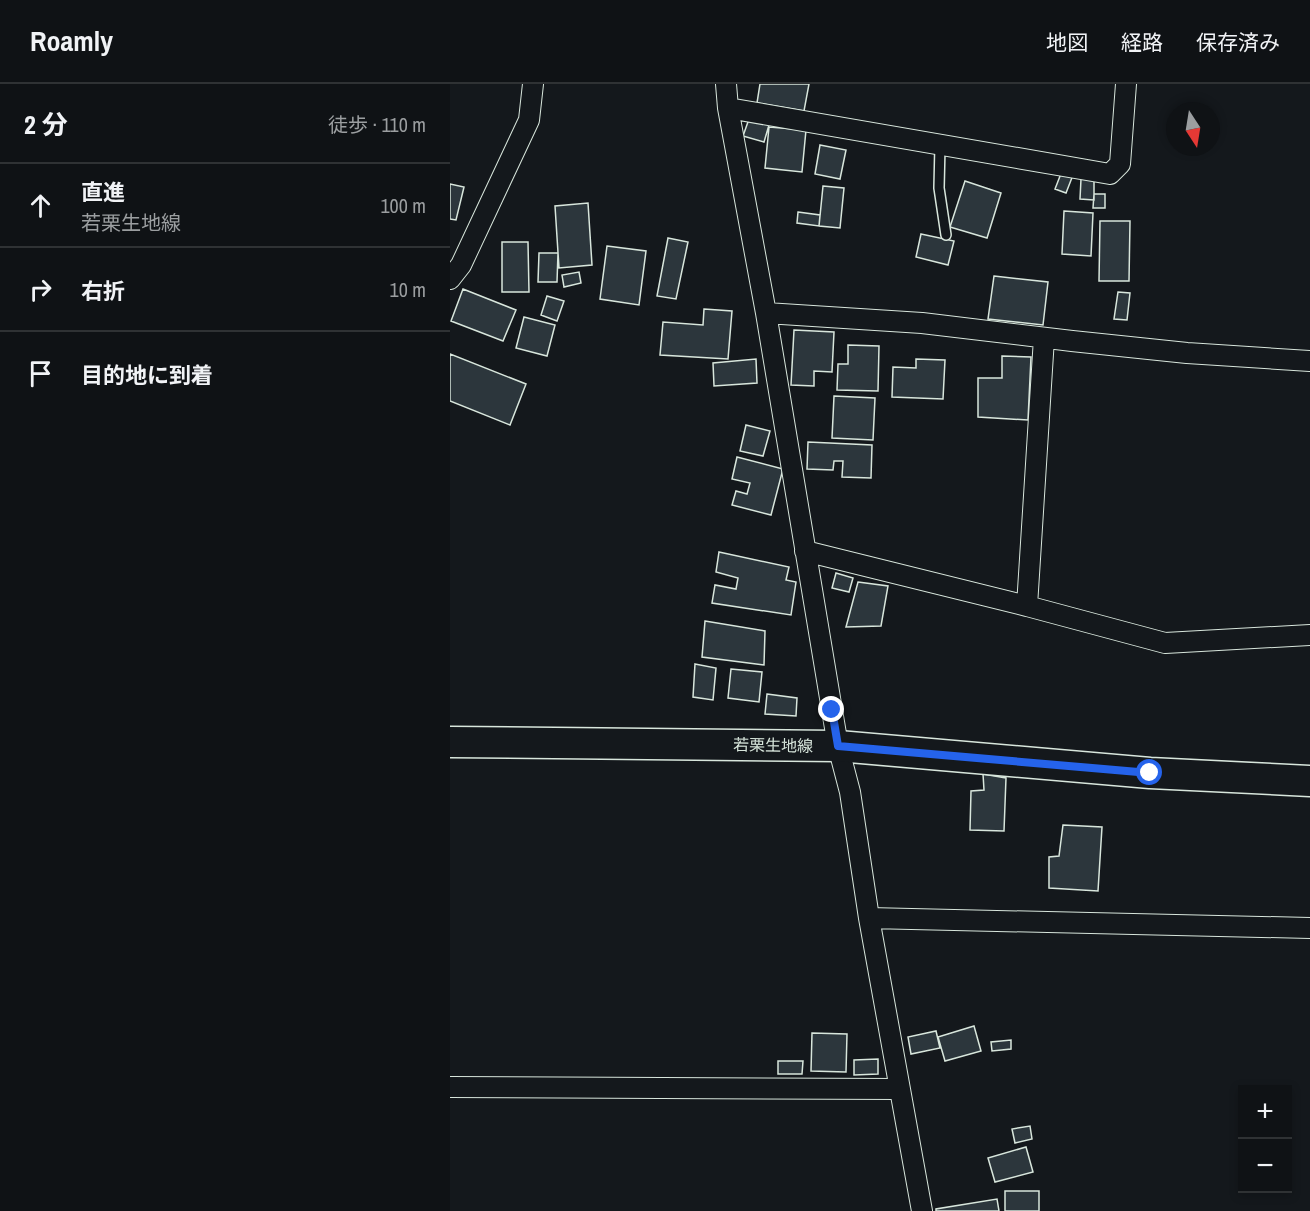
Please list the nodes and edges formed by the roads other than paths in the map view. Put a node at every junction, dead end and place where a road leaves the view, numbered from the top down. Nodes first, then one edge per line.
1 (533, 84) edge
2 (726, 84) edge
3 (1126, 84) edge
4 (728, 108) junction
5 (940, 145) junction
6 (946, 235) dead end
7 (450, 279) edge
8 (766, 313) junction
9 (1044, 338) junction
10 (1310, 361) edge
11 (805, 551) junction
12 (1027, 606) junction
13 (1310, 635) edge
14 (450, 742) edge
15 (838, 746) junction
16 (1310, 782) edge
17 (869, 918) junction
18 (1310, 928) edge
19 (450, 1087) edge
20 (899, 1089) junction
21 (922, 1211) edge

1 - 7 street
2 - 4 street
3 - 5 street
4 - 5 street
4 - 8 street
5 - 6 lane
8 - 9 street
8 - 11 street
9 - 10 street
9 - 12 street
11 - 12 street
11 - 15 street
12 - 13 street
14 - 15 main road, 若栗生地線
15 - 16 main road, 若栗生地線
15 - 17 street
17 - 18 street
17 - 20 street
19 - 20 street
20 - 21 street

